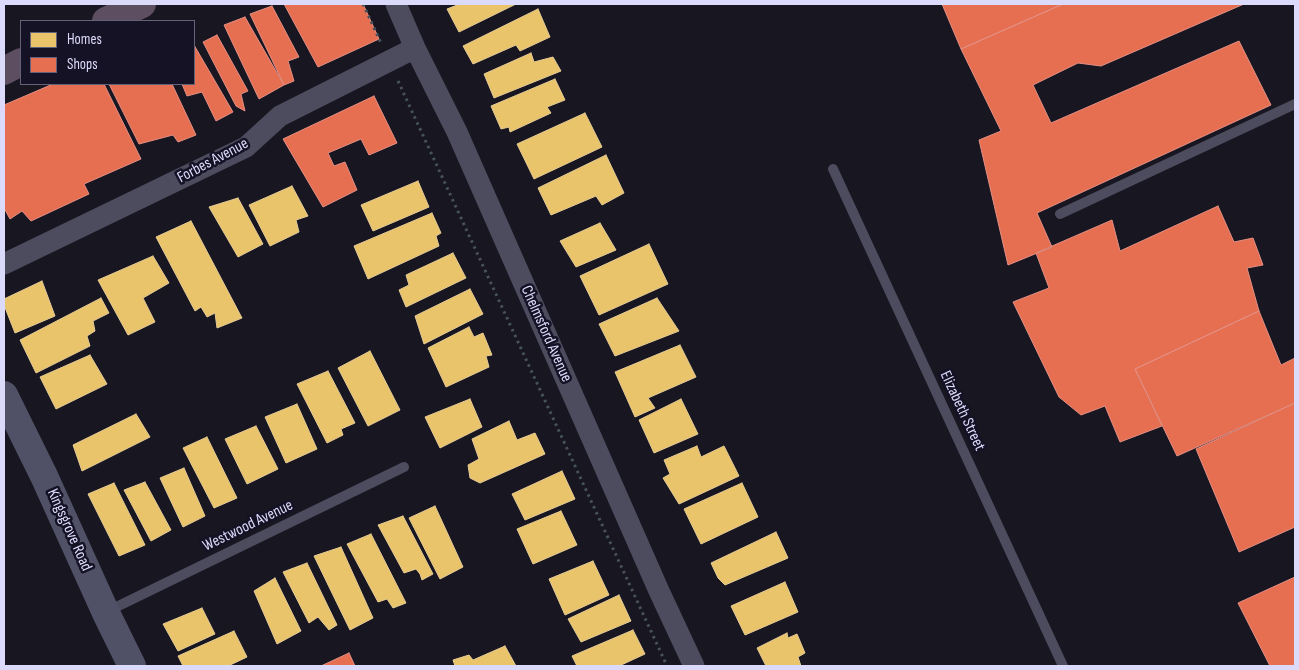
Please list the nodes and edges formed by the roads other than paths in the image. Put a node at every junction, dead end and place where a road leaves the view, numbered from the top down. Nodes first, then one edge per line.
1 (142, 4) edge
2 (396, 4) edge
3 (108, 20) edge
4 (415, 48) junction
5 (20, 63) edge
6 (4, 71) edge
7 (1295, 104) edge
8 (833, 169) dead end
9 (1060, 214) dead end
10 (4, 264) edge
11 (4, 395) edge
12 (404, 467) dead end
13 (106, 613) junction
14 (132, 666) edge
15 (694, 666) edge
16 (1063, 666) edge

1 - 3 highway
2 - 4 street, Chelmsford Avenue
4 - 10 street, Forbes Avenue
4 - 15 street, Chelmsford Avenue
5 - 6 highway
7 - 9 lane
8 - 16 lane, Elizabeth Street
11 - 13 main road, Kingsgrove Road
12 - 13 lane, Westwood Avenue
13 - 14 main road, Kingsgrove Road

